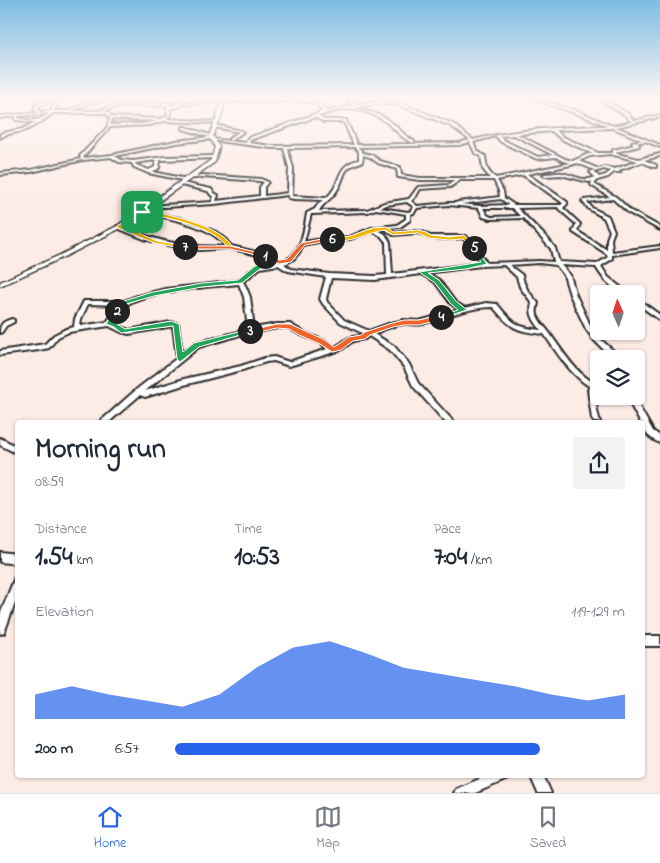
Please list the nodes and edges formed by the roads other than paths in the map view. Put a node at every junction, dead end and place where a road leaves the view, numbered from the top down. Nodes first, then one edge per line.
1 (101, 135) edge
2 (182, 135) edge
3 (203, 135) edge
4 (212, 135) edge
5 (236, 135) edge
6 (260, 135) edge
7 (352, 135) edge
8 (403, 135) edge
9 (464, 135) edge
10 (497, 135) joint
11 (516, 135) edge
12 (559, 135) edge
13 (633, 135) edge
14 (211, 138) junction
15 (229, 140) junction
16 (646, 140) junction
17 (186, 141) junction
18 (472, 142) junction
19 (248, 143) junction
20 (420, 144) junction
21 (357, 146) junction
22 (660, 146) edge
23 (285, 147) junction
24 (361, 154) junction
25 (615, 154) junction
26 (599, 155) junction
27 (660, 155) edge
28 (112, 156) junction
29 (556, 156) junction
30 (214, 157) junction
31 (83, 159) junction
32 (158, 159) junction
33 (641, 160) junction
34 (133, 162) junction
35 (575, 162) junction
36 (655, 166) dead end
37 (599, 170) junction
38 (619, 170) junction
39 (149, 172) junction
40 (523, 173) junction
41 (0, 174) edge
42 (545, 174) dead end
43 (597, 177) junction
44 (189, 179) junction
45 (459, 179) junction
46 (495, 179) junction
47 (182, 184) junction
48 (290, 194) junction
49 (262, 197) junction
50 (502, 198) junction
51 (615, 198) junction
52 (325, 199) junction
53 (408, 200) junction
54 (214, 202) junction
55 (449, 204) junction
56 (561, 206) junction
57 (148, 207) junction
58 (416, 207) junction
59 (480, 207) junction
60 (514, 207) junction
61 (375, 208) junction
62 (142, 212) junction
63 (312, 212) junction
64 (408, 214) junction
65 (524, 217) junction
66 (119, 227) junction
67 (386, 228) junction
68 (660, 229) edge
69 (374, 230) junction
70 (303, 244) junction
71 (230, 247) junction
72 (660, 247) edge
73 (610, 254) junction
74 (279, 262) junction
75 (557, 263) junction
76 (505, 264) junction
77 (481, 265) junction
78 (598, 266) junction
79 (422, 272) junction
80 (329, 276) junction
81 (390, 277) junction
82 (240, 282) junction
83 (0, 284) edge
84 (615, 285) edge
85 (124, 303) junction
86 (645, 306) edge
87 (464, 310) junction
88 (652, 310) junction
89 (660, 310) edge
90 (660, 318) edge
91 (12, 321) dead end
92 (109, 324) junction
93 (77, 329) junction
94 (0, 331) edge
95 (546, 332) junction
96 (240, 333) junction
97 (368, 334) junction
98 (332, 350) junction
99 (609, 350) edge
100 (0, 353) edge
101 (180, 359) junction
102 (590, 382) edge
103 (139, 391) junction
104 (594, 405) edge
105 (634, 405) edge
106 (107, 420) edge
107 (446, 420) edge
108 (596, 420) edge
109 (643, 420) edge
110 (645, 424) edge
111 (660, 440) edge
112 (0, 441) edge
113 (15, 449) edge
114 (0, 557) edge
115 (15, 559) edge
116 (15, 588) edge
117 (0, 629) edge
118 (645, 641) edge
119 (660, 641) edge
120 (497, 778) edge
121 (538, 778) edge
122 (460, 793) edge
123 (545, 793) edge

1 - 31 street
2 - 17 street
3 - 14 street
4 - 14 street
5 - 15 street
6 - 19 street
7 - 21 street
8 - 20 street
9 - 18 street
10 - 18 street
10 - 29 street
11 - 29 street
12 - 26 street
13 - 16 street
14 - 15 street
14 - 17 street
14 - 30 street
15 - 19 street
16 - 22 street
16 - 25 street
17 - 28 street
18 - 20 street
18 - 46 street
19 - 23 street
20 - 21 street
21 - 23 street
21 - 24 street
23 - 48 street
24 - 45 street
24 - 52 street
25 - 26 street
25 - 33 street
26 - 35 street
27 - 33 street
28 - 31 street
28 - 34 street
29 - 35 street
30 - 32 street
30 - 44 street
31 - 41 street
32 - 34 street
32 - 39 street
33 - 36 street
33 - 38 street
34 - 39 street
35 - 37 street
35 - 40 street
37 - 38 street
37 - 43 street
38 - 43 street
39 - 44 street
40 - 46 street
40 - 56 street
42 - 43 street
43 - 51 street
44 - 47 street
44 - 49 street
45 - 46 street
45 - 53 street
46 - 50 street
47 - 54 street
47 - 57 street
48 - 49 street
48 - 52 street
49 - 54 street
50 - 55 street
50 - 60 street
51 - 68 street
51 - 73 street
52 - 63 street
53 - 58 street
53 - 61 street
54 - 57 street
55 - 58 street
55 - 59 street
56 - 60 street
56 - 73 street
57 - 62 street
58 - 64 street
59 - 60 street
59 - 65 street
60 - 65 street
61 - 63 street
61 - 64 street
62 - 66 street
62 - 71 street
63 - 70 street
64 - 67 street
65 - 75 street
66 - 71 street
66 - 83 street
67 - 69 street
67 - 77 street
69 - 70 street
69 - 81 street
70 - 74 street
71 - 74 street
72 - 73 street
73 - 78 street
74 - 80 street
74 - 82 street
75 - 76 street
75 - 78 street
75 - 99 street
76 - 77 street
76 - 95 street
77 - 79 street
78 - 84 street
79 - 81 street
79 - 87 street
80 - 81 street
80 - 97 street
82 - 85 street
82 - 96 street
85 - 92 street
85 - 93 street
86 - 88 street
87 - 95 street
87 - 97 street
88 - 89 street
88 - 90 street
91 - 94 street
92 - 93 street
92 - 101 street
93 - 100 street
95 - 102 street
96 - 98 street
96 - 101 street
97 - 98 street
97 - 107 street
98 - 103 street
101 - 103 street
103 - 106 street
104 - 108 street
105 - 109 street
110 - 111 street
112 - 113 street
114 - 115 street
116 - 117 street
118 - 119 street
120 - 122 street
121 - 123 street

